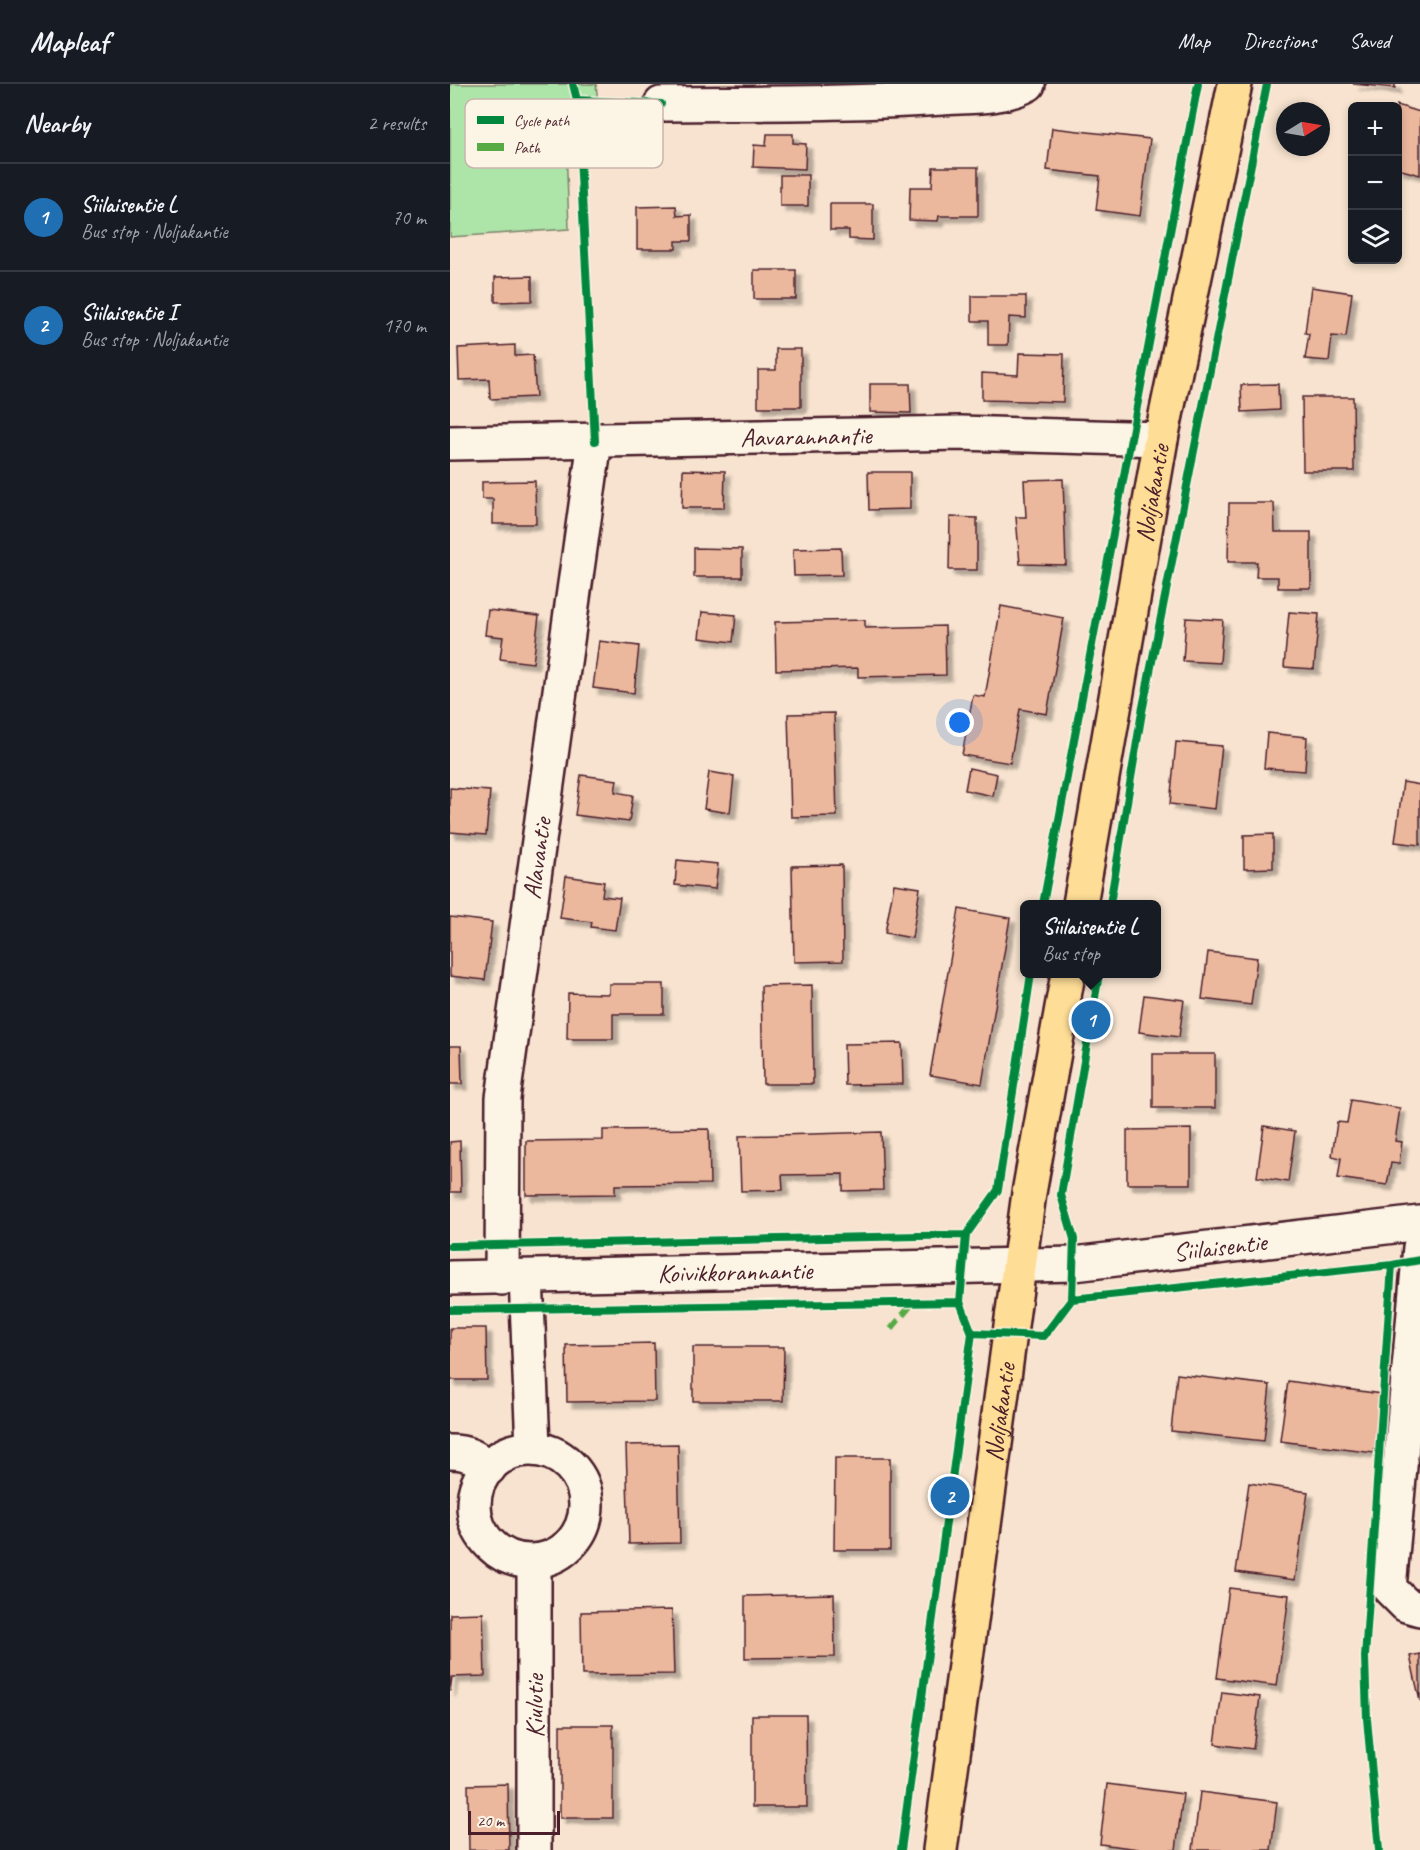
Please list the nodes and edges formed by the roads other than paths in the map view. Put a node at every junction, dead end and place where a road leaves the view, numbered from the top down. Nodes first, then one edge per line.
1 (1028, 84) edge
2 (1235, 84) edge
3 (663, 104) edge
4 (1161, 439) junction
5 (595, 441) junction
6 (450, 443) edge
7 (1081, 900) edge
8 (1067, 978) edge
9 (1420, 1223) edge
10 (1420, 1247) edge
11 (1020, 1265) junction
12 (514, 1277) junction
13 (450, 1278) edge
14 (533, 1447) junction
15 (450, 1452) edge
16 (489, 1468) junction
17 (534, 1562) junction
18 (1420, 1609) edge
19 (534, 1850) edge
20 (940, 1850) edge

1 - 3 street
2 - 4 main road, Noljakantie
4 - 5 street, Aavarannantie
4 - 7 main road, Noljakantie
5 - 6 street, Aavarannantie
5 - 12 street, Alavantie
8 - 11 main road, Noljakantie
9 - 11 street, Siilaisentie
10 - 18 street
11 - 12 street, Koivikkorannantie
11 - 20 main road, Noljakantie
12 - 13 street, Koivikkorannantie
12 - 14 street
14 - 16 street
14 - 17 street
15 - 16 street
16 - 17 street
17 - 19 street, Kiulutie

